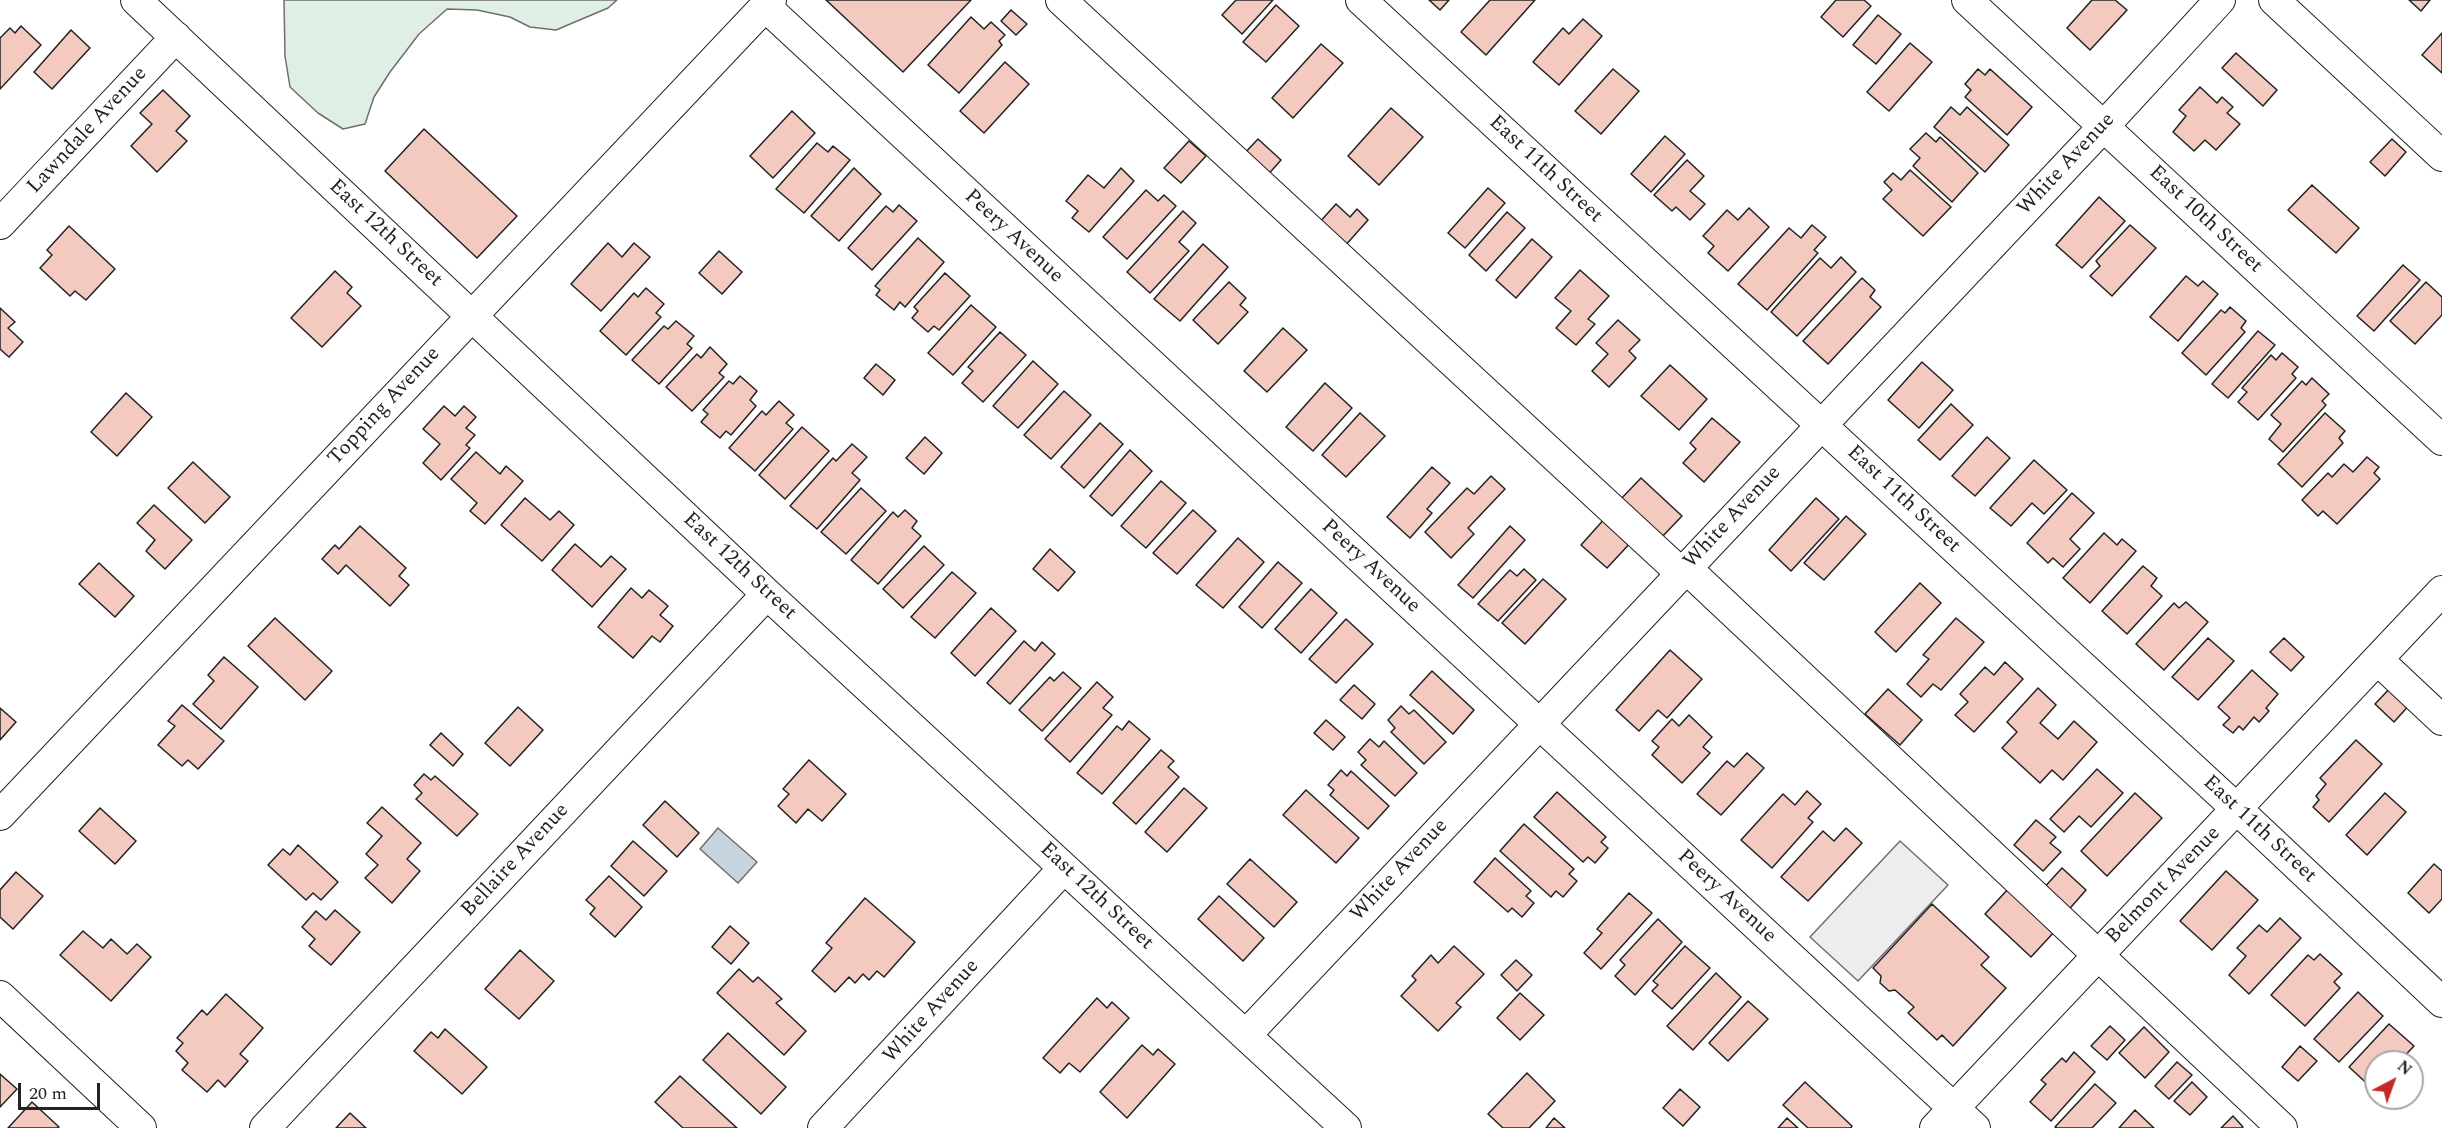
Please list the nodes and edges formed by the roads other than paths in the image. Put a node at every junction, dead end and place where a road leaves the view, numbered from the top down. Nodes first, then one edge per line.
1 (136, 0) edge
2 (1061, 0) edge
3 (1361, 0) edge
4 (1967, 0) edge
5 (2220, 0) edge
6 (2274, 0) edge
7 (768, 3) edge
8 (176, 37) junction
9 (2104, 126) junction
10 (2442, 156) edge
11 (0, 224) edge
12 (472, 315) junction
13 (1821, 424) junction
14 (2442, 440) edge
15 (1684, 571) junction
16 (2442, 591) edge
17 (767, 594) junction
18 (2378, 660) junction
19 (2442, 720) edge
20 (1538, 723) junction
21 (2238, 810) junction
22 (0, 815) edge
23 (1064, 868) junction
24 (2097, 957) junction
25 (0, 996) edge
26 (2442, 1002) edge
27 (1246, 1035) junction
28 (1955, 1122) edge
29 (141, 1128) edge
30 (265, 1128) edge
31 (823, 1128) edge
32 (1346, 1128) edge
33 (2282, 1128) edge

1 - 8 street, East 12th Street
2 - 15 street
3 - 13 street, East 11th Street
4 - 9 street, East 10th Street
5 - 9 street, White Avenue
6 - 10 street
7 - 12 street, Topping Avenue
7 - 20 street, Peery Avenue
8 - 11 street, Lawndale Avenue
8 - 12 street, East 12th Street
9 - 13 street, White Avenue
9 - 14 street, East 10th Street
12 - 17 street, East 12th Street
12 - 22 street, Topping Avenue
13 - 15 street, White Avenue
13 - 21 street, East 11th Street
15 - 20 street, White Avenue
15 - 24 street
16 - 18 street, Belmont Avenue
17 - 23 street, East 12th Street
17 - 30 street, Bellaire Avenue
18 - 19 street
18 - 21 street, Belmont Avenue
20 - 27 street, White Avenue
20 - 28 street, Peery Avenue
21 - 24 street, Belmont Avenue
21 - 26 street, East 11th Street
23 - 27 street, East 12th Street
23 - 31 street, White Avenue
24 - 28 street, Belmont Avenue
24 - 33 street
25 - 29 street
27 - 32 street, East 12th Street

